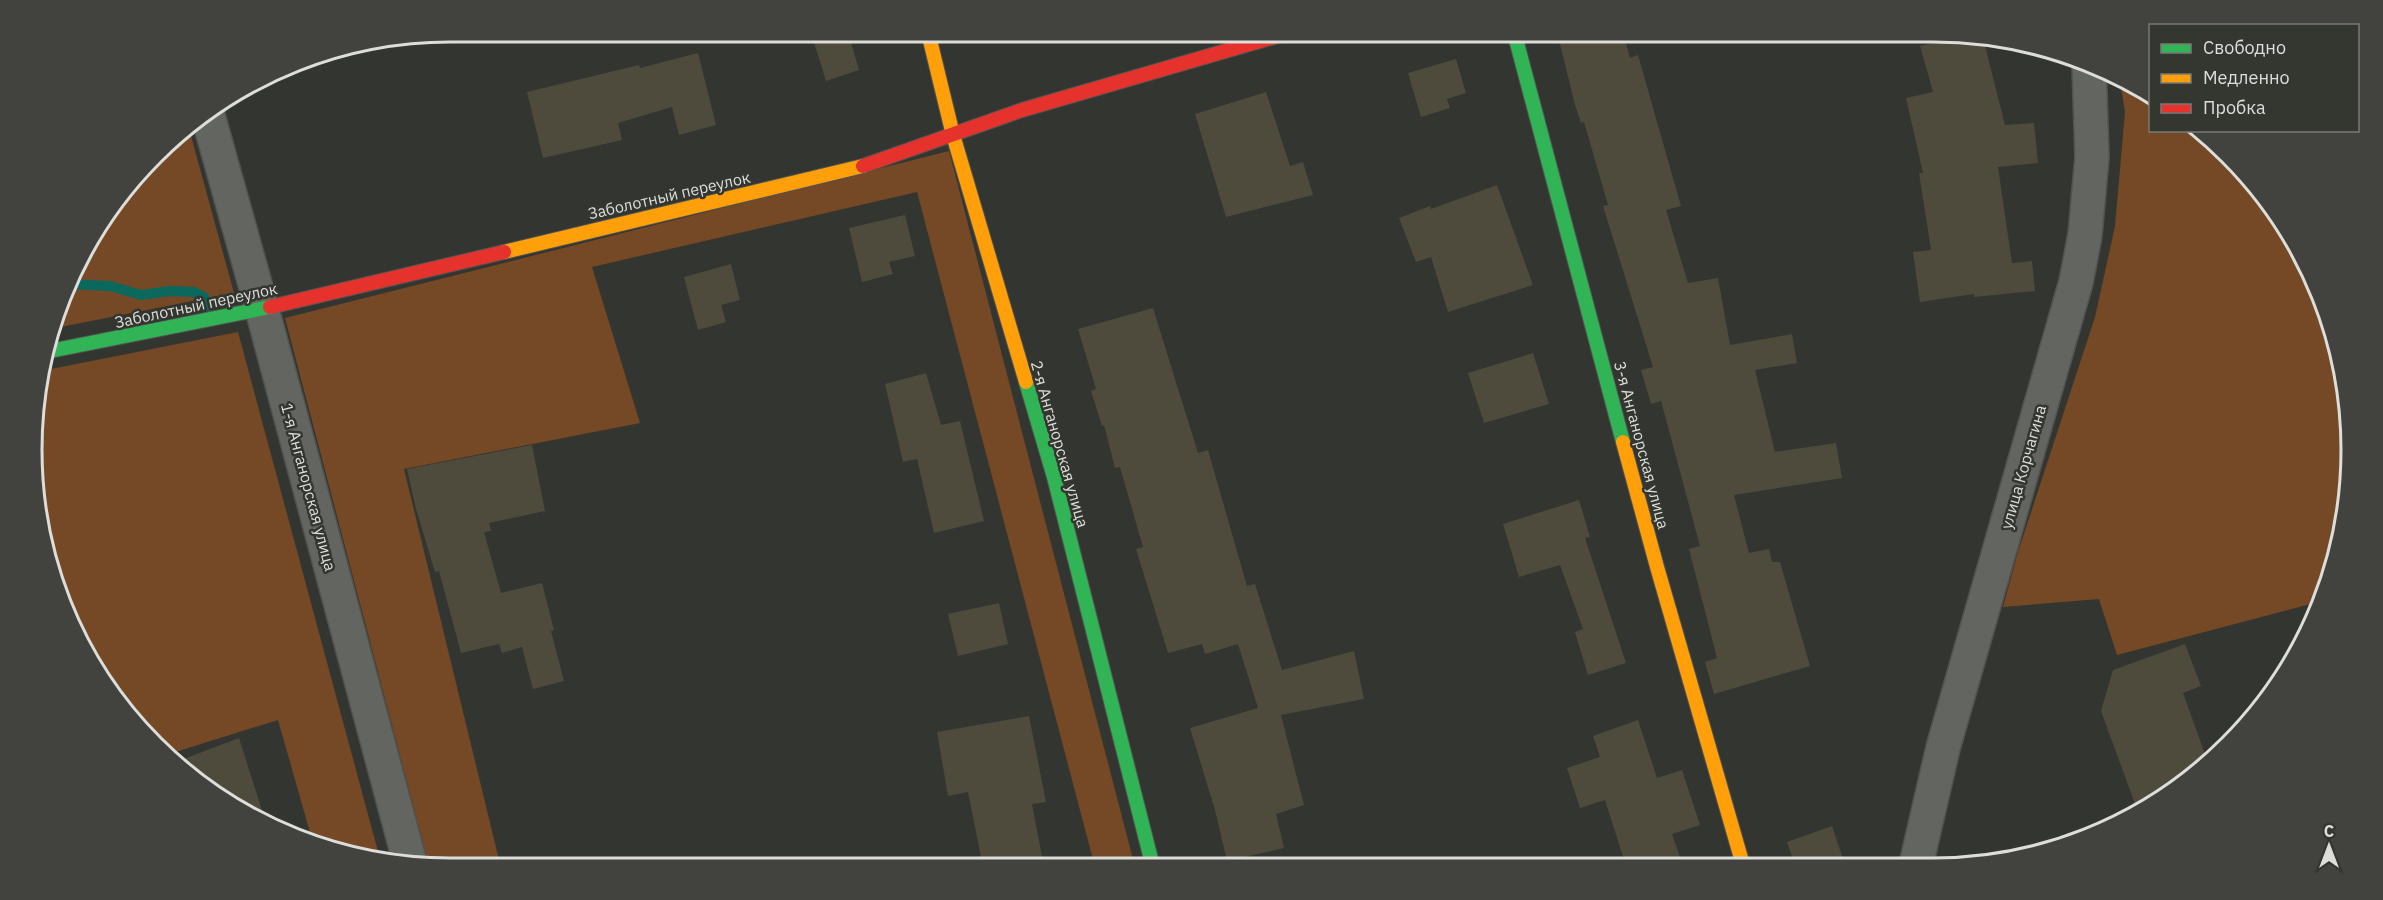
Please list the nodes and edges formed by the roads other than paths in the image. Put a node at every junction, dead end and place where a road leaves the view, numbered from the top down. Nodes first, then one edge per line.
1 (930, 42) edge
2 (1257, 42) edge
3 (1517, 42) edge
4 (2090, 74) edge
5 (209, 121) edge
6 (953, 135) junction
7 (262, 309) junction
8 (55, 350) edge
9 (408, 856) edge
10 (1151, 858) edge
11 (1741, 858) edge
12 (1918, 858) edge

1 - 6 street, 2-я Анганорская улица
2 - 6 street, Заболотный переулок
3 - 11 street, 3-я Анганорская улица
4 - 12 street, улица Корчагина
5 - 7 street, 1-я Анганорская улица
6 - 7 street, Заболотный переулок
6 - 10 street, 2-я Анганорская улица
7 - 8 street, Заболотный переулок
7 - 9 street, 1-я Анганорская улица

